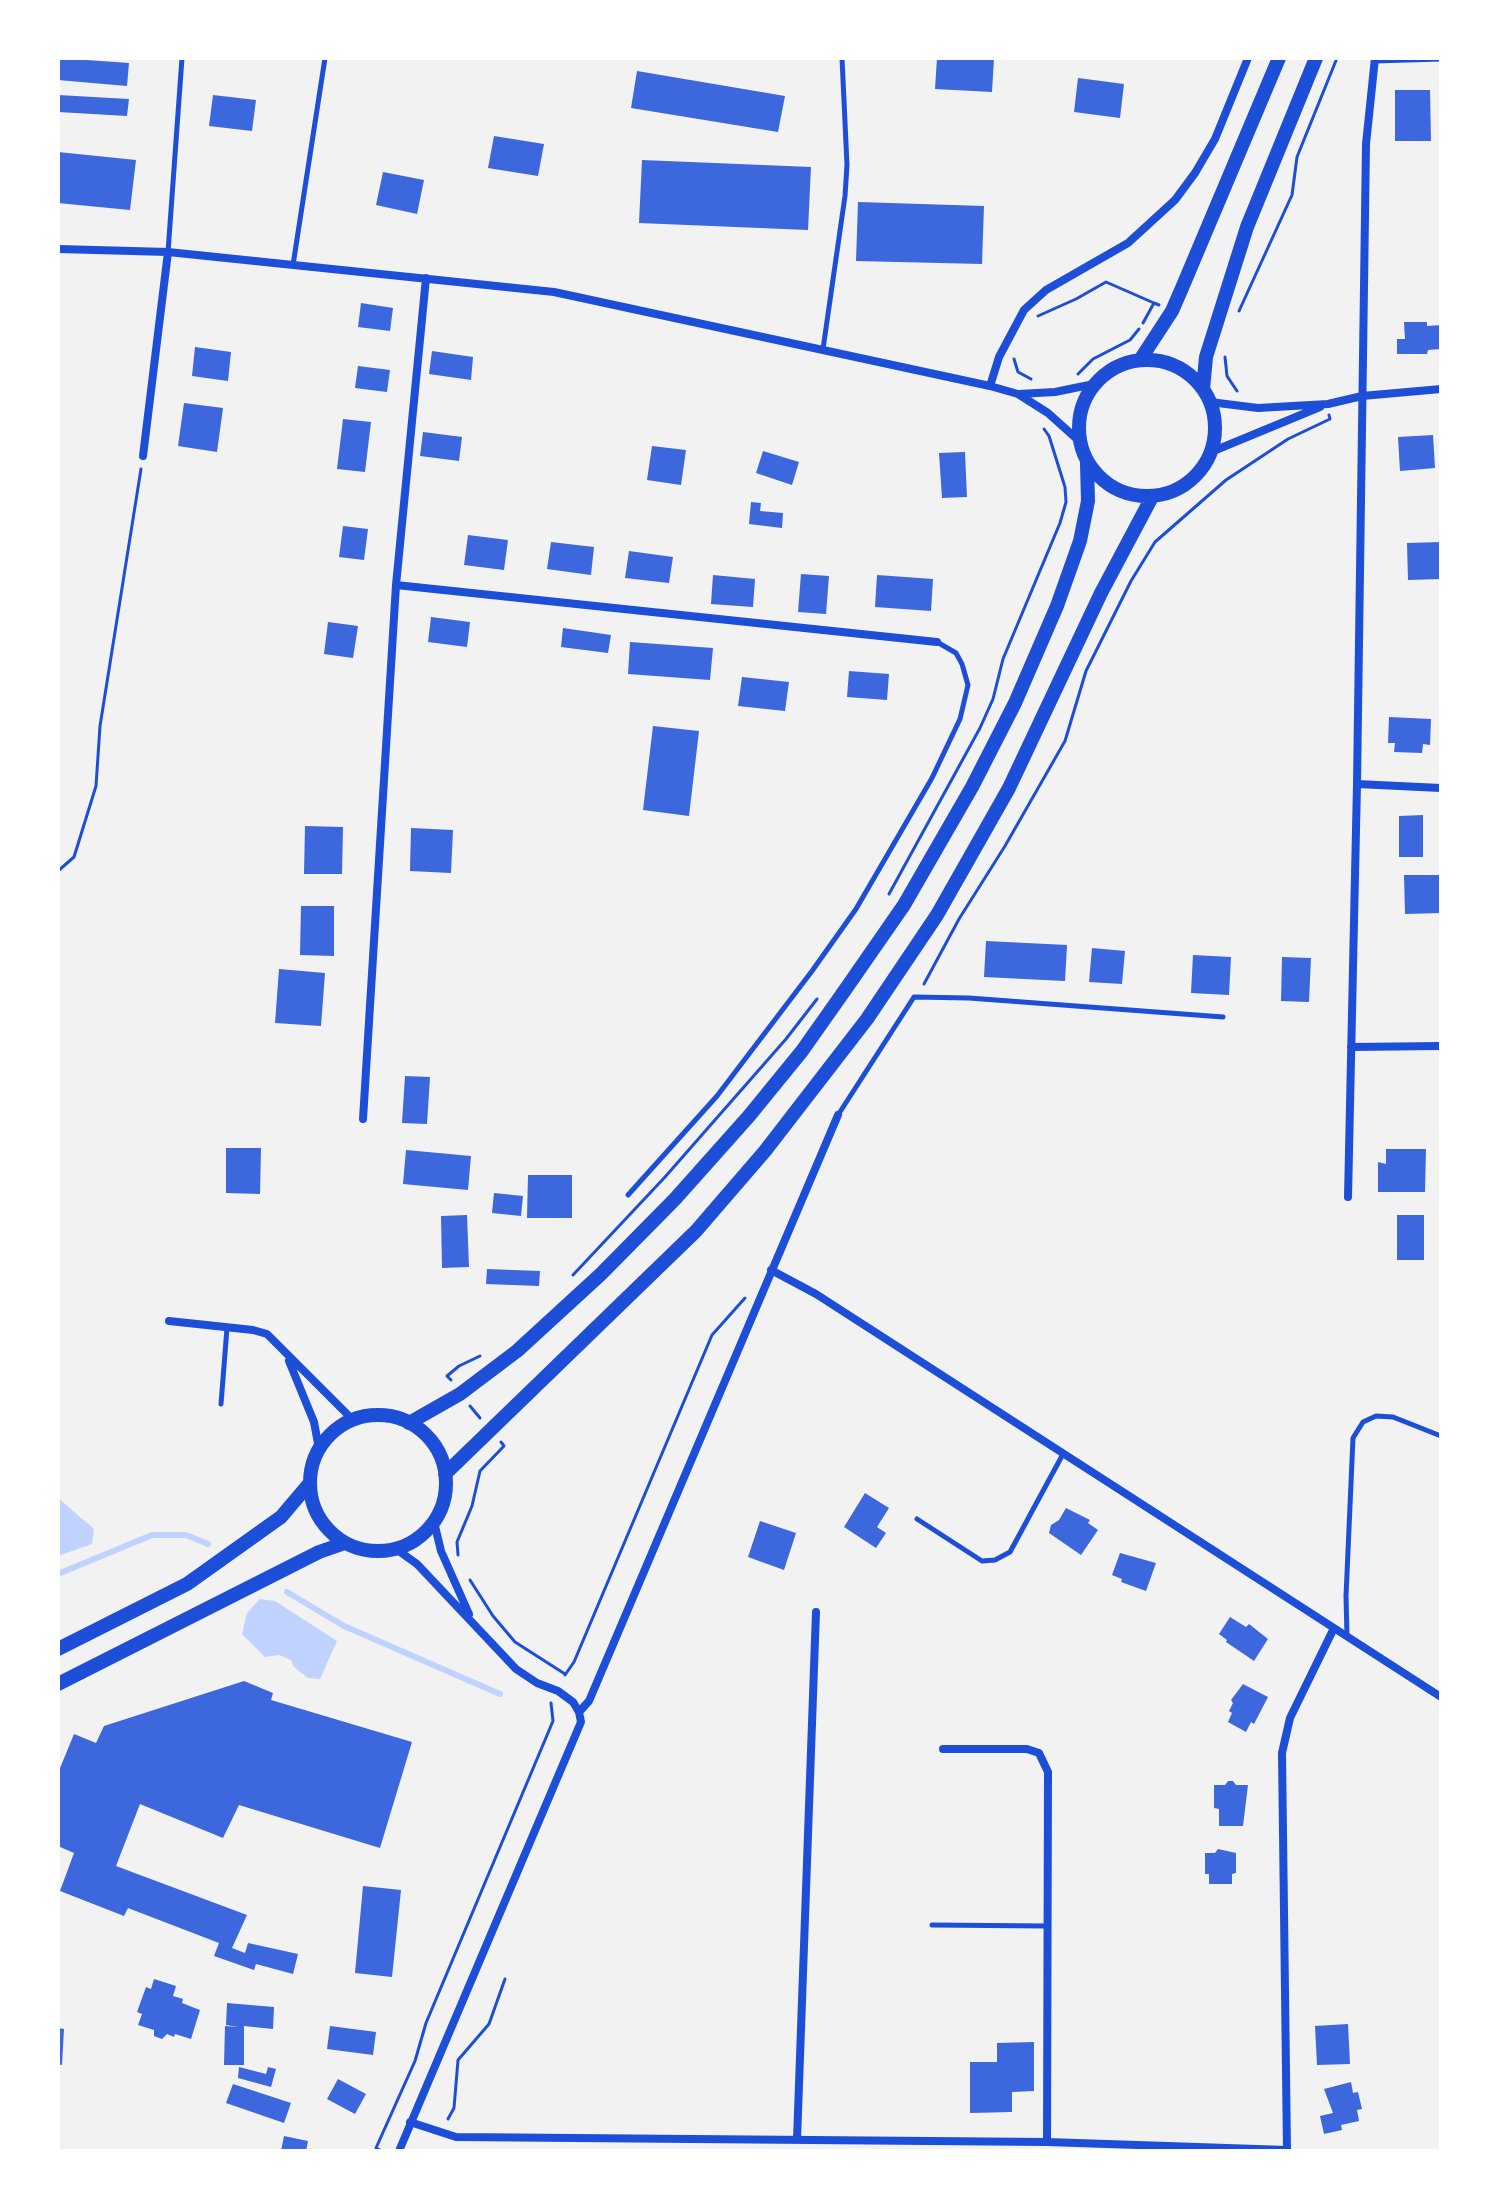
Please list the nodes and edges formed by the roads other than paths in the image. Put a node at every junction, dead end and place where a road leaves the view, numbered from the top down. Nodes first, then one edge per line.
1 (182, 58) edge
2 (325, 58) edge
3 (842, 58) edge
4 (1248, 58) edge
5 (1279, 58) edge
6 (1316, 58) edge
7 (1441, 59) edge
8 (1374, 60) edge
9 (58, 249) edge
10 (168, 252) junction
11 (293, 265) junction
12 (426, 278) junction
13 (822, 350) junction
14 (1140, 360) junction
15 (1094, 384) junction
16 (990, 386) junction
17 (1441, 389) edge
18 (1018, 394) junction
19 (1207, 396) junction
20 (1362, 396) junction
21 (1328, 404) junction
22 (1078, 440) junction
23 (1211, 452) junction
24 (143, 456) road end
25 (1087, 464) junction
26 (1152, 497) junction
27 (396, 585) junction
28 (937, 642) joint
29 (1357, 784) junction
30 (1441, 788) edge
31 (1223, 1017) dead end
32 (1441, 1046) edge
33 (1351, 1047) junction
34 (838, 1115) joint
35 (363, 1119) dead end
36 (628, 1195) dead end
37 (1348, 1197) dead end
38 (771, 1270) junction
39 (169, 1321) dead end
40 (227, 1328) junction
41 (287, 1357) junction
42 (221, 1404) dead end
43 (353, 1420) junction
44 (409, 1423) junction
45 (1441, 1436) edge
46 (319, 1449) junction
47 (1063, 1453) junction
48 (445, 1474) junction
49 (309, 1484) junction
50 (917, 1519) dead end
51 (434, 1522) junction
52 (345, 1543) junction
53 (396, 1549) junction
54 (816, 1612) dead end
55 (473, 1622) junction
56 (1334, 1628) junction
57 (1347, 1637) junction
58 (58, 1649) edge
59 (58, 1684) edge
60 (1441, 1697) edge
61 (579, 1712) junction
62 (943, 1749) dead end
63 (932, 1925) dead end
64 (1048, 1926) junction
65 (410, 2122) junction
66 (606, 2140) junction
67 (797, 2140) junction
68 (1047, 2142) junction
69 (844, 2146) edge
70 (1287, 2150) edge
71 (399, 2151) edge
72 (605, 2151) edge

1 - 10 lane
2 - 11 lane
3 - 13 lane
4 - 16 street
5 - 14 main road
6 - 19 main road
7 - 8 lane
8 - 20 street
9 - 10 street
10 - 11 street
10 - 24 street
11 - 12 street
12 - 13 street
12 - 27 street
13 - 16 street
14 - 15 main road
14 - 19 main road
15 - 18 street
15 - 22 main road
16 - 18 street
17 - 20 street
18 - 22 street
19 - 21 street
19 - 23 main road
20 - 21 street
20 - 29 street
21 - 23 street
22 - 25 main road
23 - 26 main road
25 - 26 main road
25 - 44 main road
26 - 48 main road
27 - 28 street
27 - 35 street
28 - 36 lane
29 - 30 street
29 - 33 street
31 - 34 lane
32 - 33 street
33 - 37 street
34 - 38 street
38 - 47 street
38 - 61 street
39 - 40 street
40 - 41 street
40 - 42 lane
41 - 43 street
41 - 46 street
43 - 44 main road
43 - 46 main road
44 - 48 main road
45 - 57 lane
46 - 49 main road
47 - 50 lane
47 - 56 street
48 - 51 main road
49 - 52 main road
49 - 58 main road
51 - 53 main road
51 - 55 street
52 - 53 main road
52 - 59 main road
53 - 55 street
54 - 67 street
55 - 61 street
56 - 57 street
56 - 70 street
57 - 60 street
61 - 65 street
62 - 64 street
63 - 64 lane
64 - 68 street
65 - 66 street
65 - 71 street
66 - 67 street
66 - 72 street
67 - 69 street
68 - 69 street
68 - 70 street

